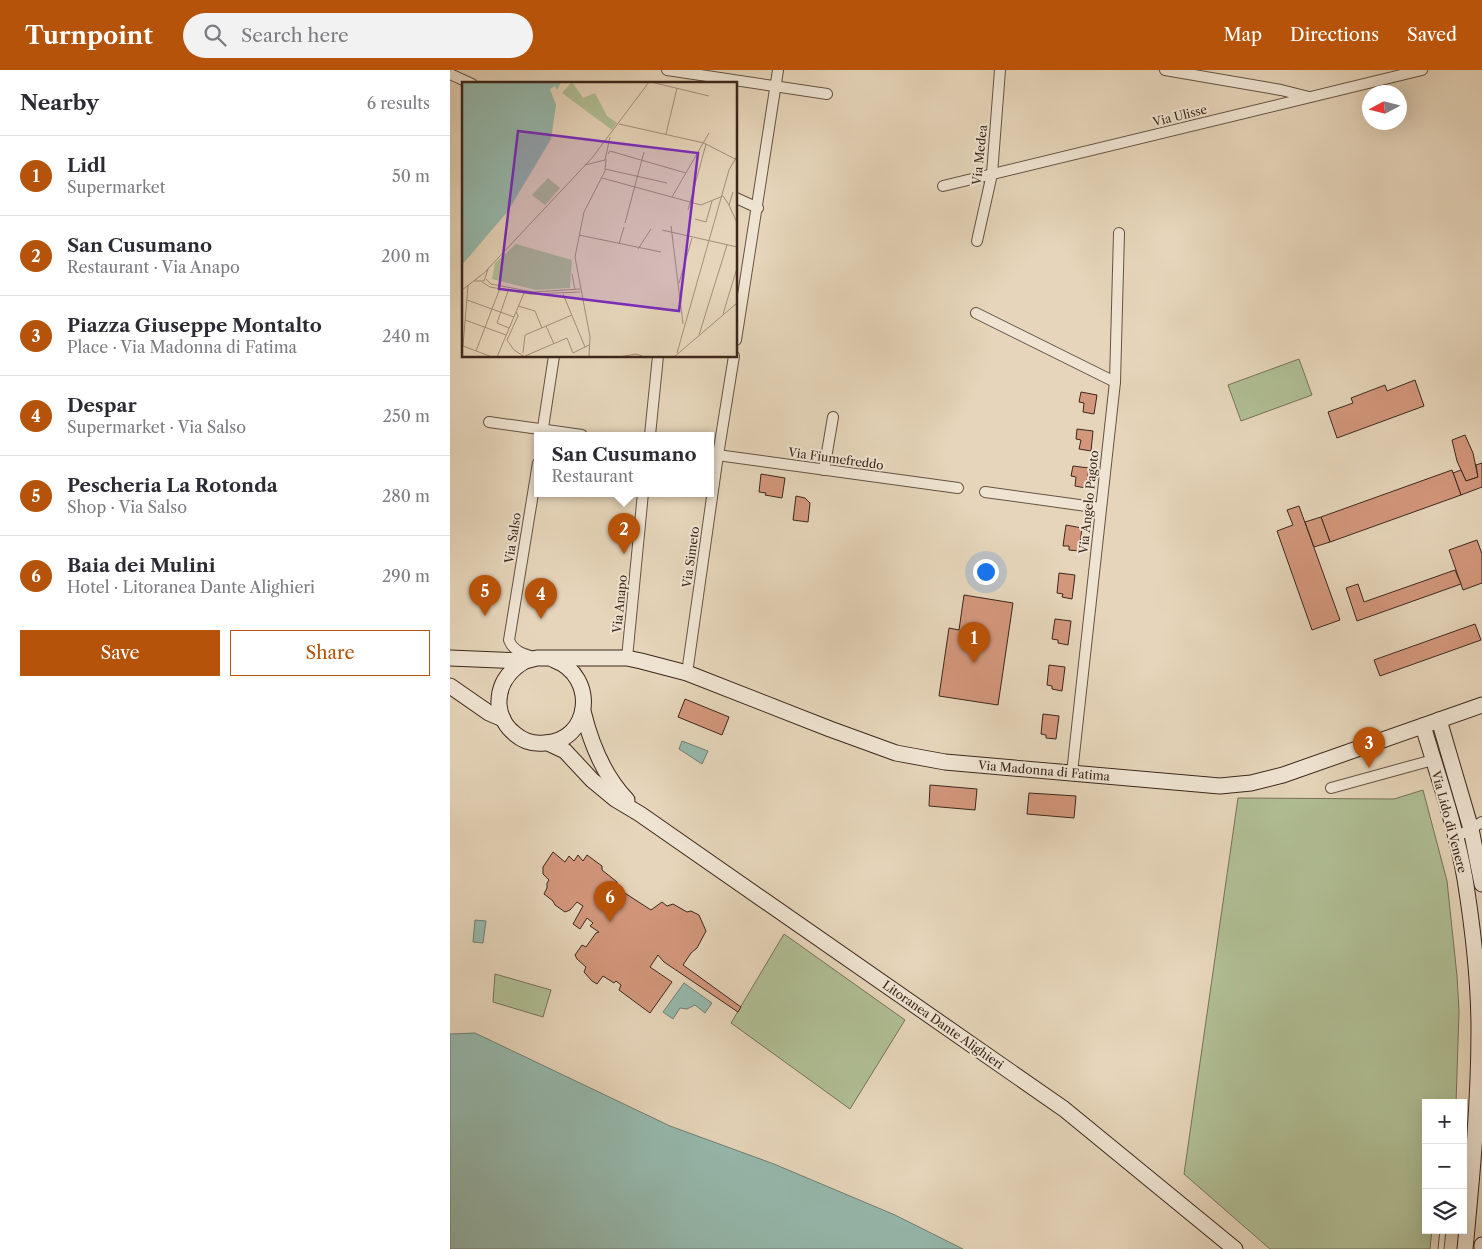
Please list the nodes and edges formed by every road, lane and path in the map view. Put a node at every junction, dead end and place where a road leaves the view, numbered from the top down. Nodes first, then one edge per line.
1 (667, 70) edge
2 (778, 70) edge
3 (1000, 70) edge
4 (1165, 70) edge
5 (1422, 70) edge
6 (450, 74) edge
7 (468, 82) edge
8 (776, 86) junction
9 (828, 94) dead end
10 (1310, 98) junction
11 (992, 174) junction
12 (943, 186) dead end
13 (738, 199) edge
14 (758, 208) junction
15 (1119, 234) dead end
16 (977, 241) dead end
17 (976, 313) dead end
18 (738, 328) edge
19 (554, 358) edge
20 (658, 358) edge
21 (734, 358) edge
22 (1115, 382) junction
23 (833, 418) dead end
24 (489, 422) dead end
25 (543, 432) edge
26 (650, 432) edge
27 (714, 454) edge
28 (824, 470) junction
29 (534, 487) edge
30 (958, 488) dead end
31 (985, 492) dead end
32 (643, 497) edge
33 (709, 497) edge
34 (1101, 508) junction
35 (450, 658) edge
36 (610, 658) junction
37 (627, 658) junction
38 (537, 660) junction
39 (687, 673) junction
40 (450, 686) edge
41 (582, 687) junction
42 (1482, 705) edge
43 (583, 711) junction
44 (503, 719) junction
45 (1439, 720) junction
46 (1422, 726) junction
47 (548, 743) junction
48 (1433, 760) junction
49 (1072, 773) junction
50 (1331, 788) dead end
51 (640, 814) junction
52 (1476, 825) edge
53 (1455, 838) junction
54 (1482, 884) edge
55 (1480, 1084) edge
56 (1467, 1197) edge
57 (1443, 1234) edge
58 (1465, 1246) edge
59 (1482, 1247) edge
60 (1235, 1249) edge
61 (1441, 1249) edge

1 - 8 street
2 - 8 street
3 - 11 street, Via Medea
4 - 10 street
5 - 10 street, Via Ulisse
6 - 7 street
8 - 9 street
8 - 14 street
10 - 11 street, Via Ulisse
11 - 12 street, Via Ulisse
11 - 16 street, Via Medea
13 - 14 street
14 - 18 street
15 - 22 street, Via Angelo Pagoto
17 - 22 street
19 - 25 street
20 - 26 street
21 - 27 street, Via Simeto
22 - 34 street, Via Angelo Pagoto
23 - 28 street
24 - 25 street
27 - 28 street, Via Fiumefreddo
28 - 30 street, Via Fiumefreddo
29 - 38 street, Via Salso
31 - 34 street
32 - 37 street, Via Anapo
33 - 39 street, Via Simeto
34 - 49 street, Via Angelo Pagoto
35 - 38 street, Via Madonna di Fatima
36 - 37 street, Via Madonna di Fatima
36 - 38 street, Via Madonna di Fatima
36 - 41 street
37 - 39 street, Via Madonna di Fatima
38 - 41 street
38 - 44 street
39 - 49 street, Via Madonna di Fatima
40 - 44 street
41 - 43 street
42 - 45 street, Via Madonna di Fatima
43 - 47 street
43 - 51 street
44 - 47 street
45 - 46 street, Via Madonna di Fatima
45 - 52 street, Via Lido di Venere
46 - 48 street, Via Lido di Venere
46 - 49 street, Via Madonna di Fatima
47 - 51 street
48 - 50 street
48 - 53 street, Via Lido di Venere
51 - 60 street, Litoranea Dante Alighieri
52 - 53 street
52 - 54 street, Via Lido di Venere
53 - 55 street, Via Lido di Venere
55 - 56 street, Via Lido di Venere
57 - 61 lane
58 - 59 street

